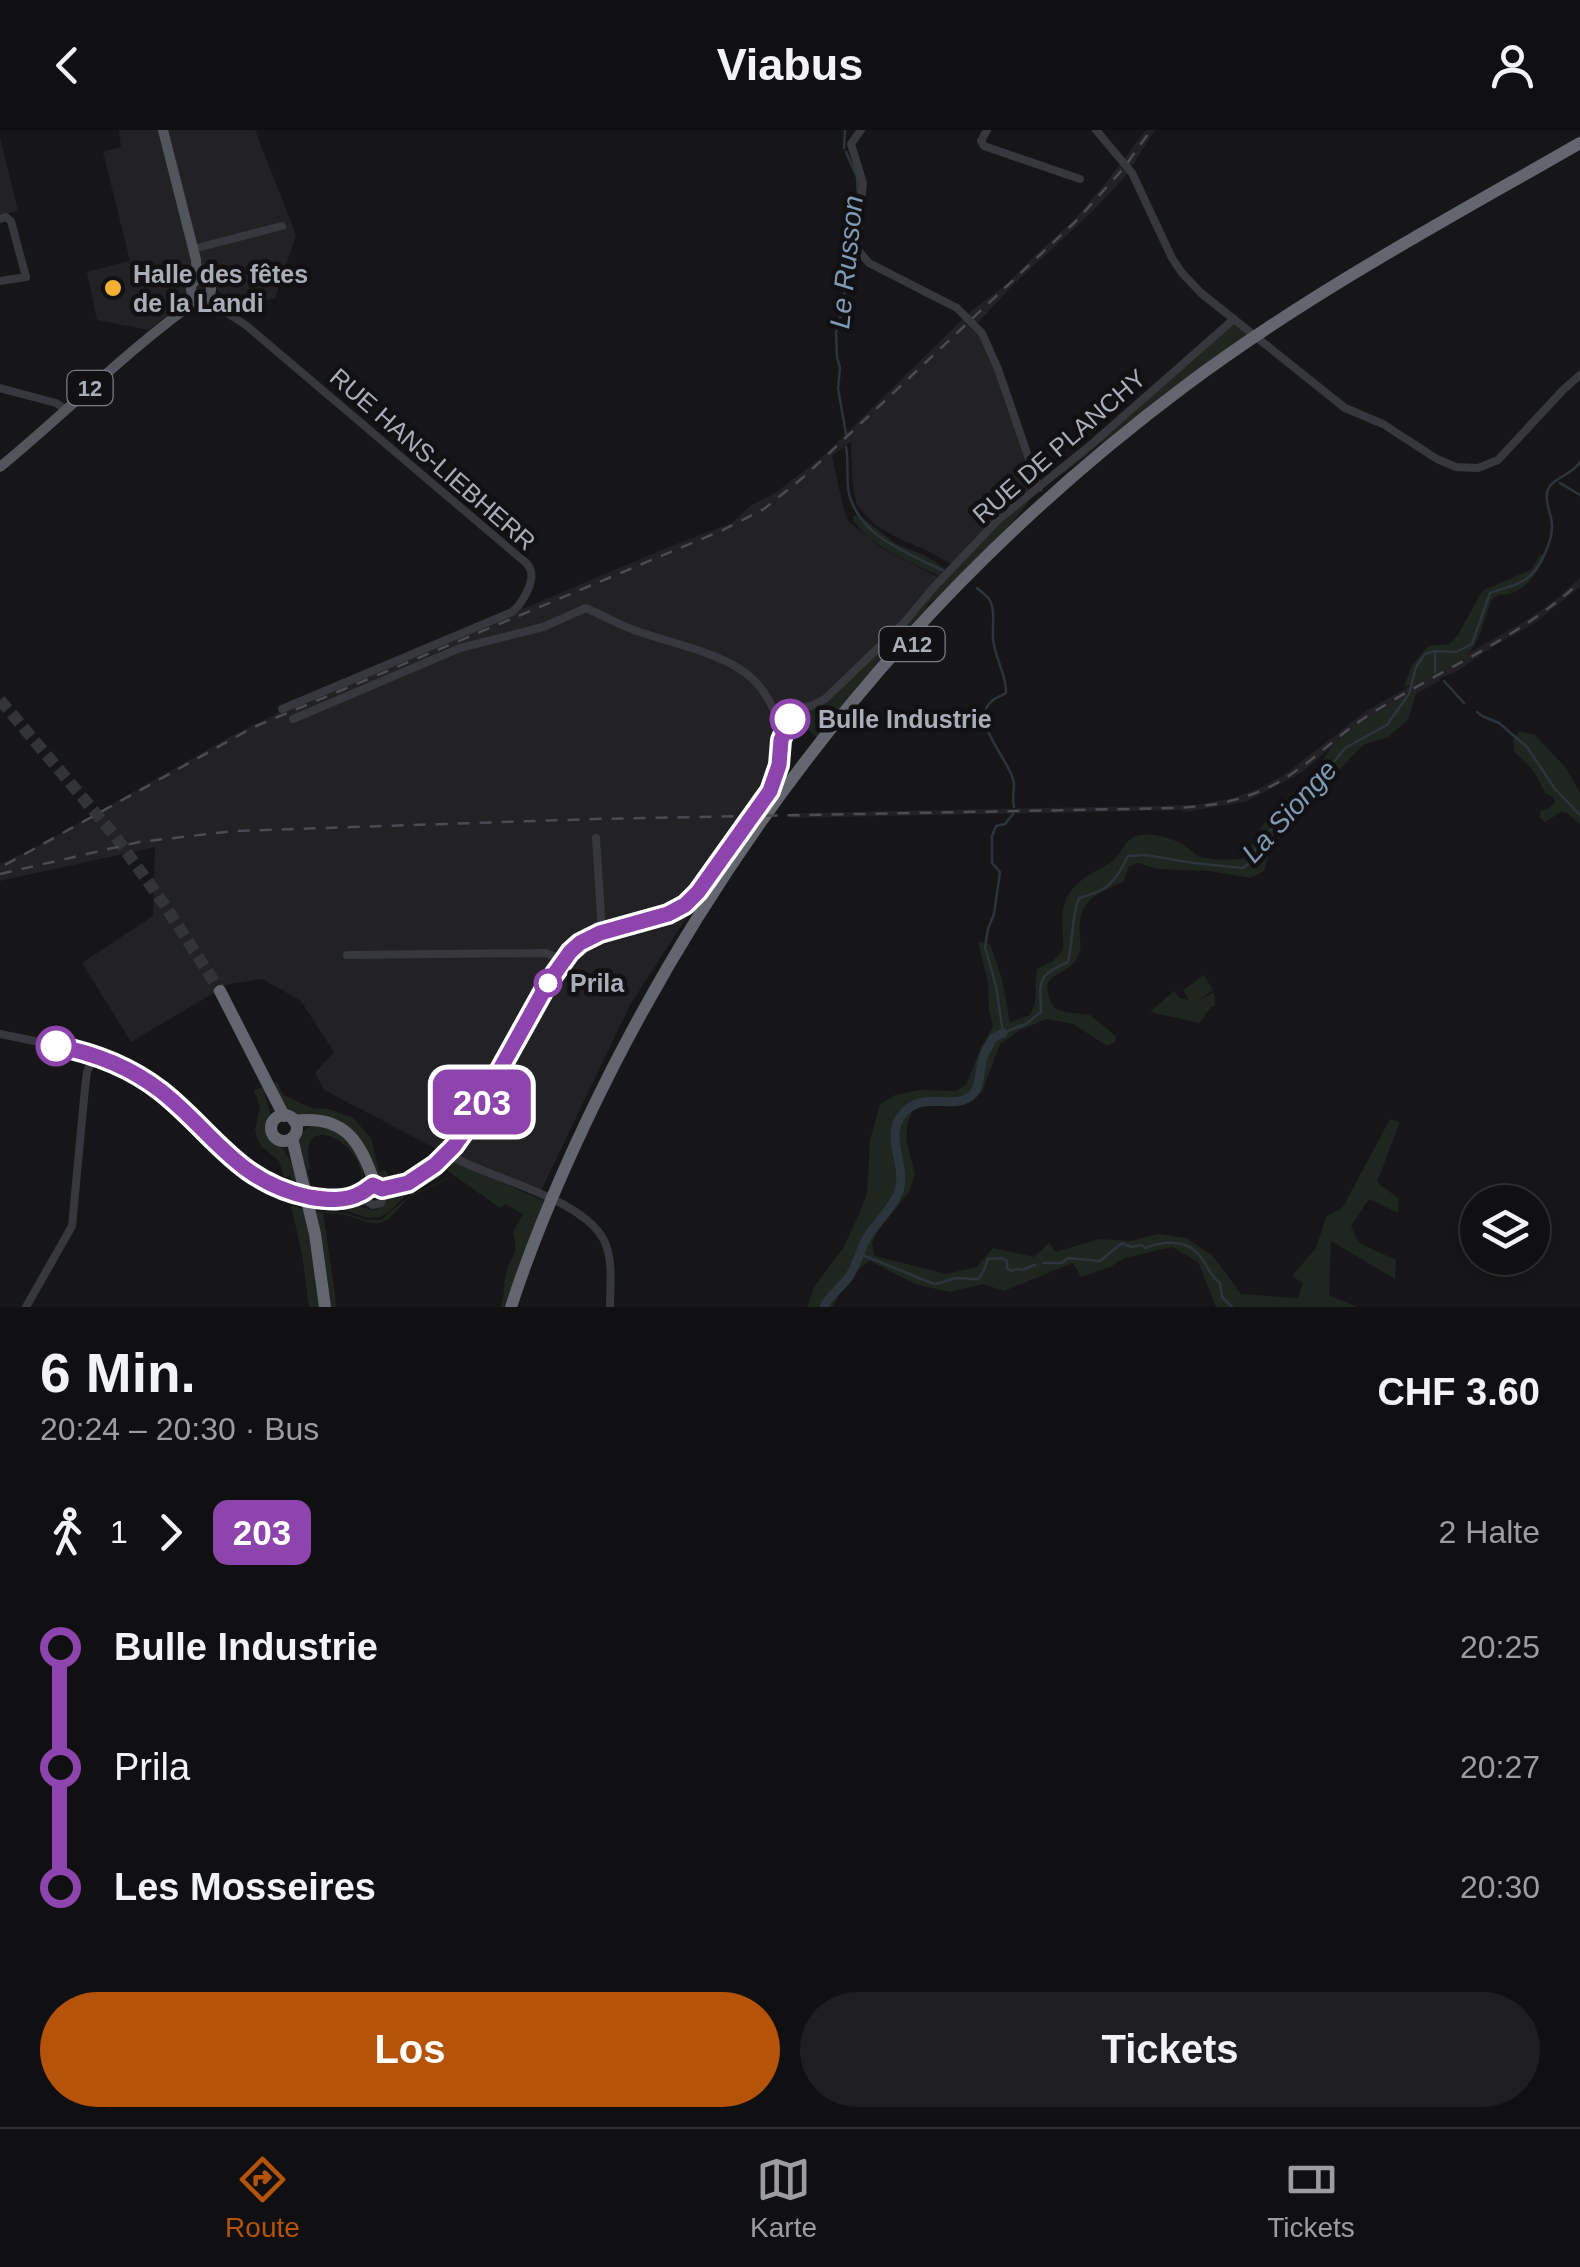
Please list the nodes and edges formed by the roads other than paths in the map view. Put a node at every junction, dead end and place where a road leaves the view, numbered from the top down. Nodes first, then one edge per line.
1 (163, 130) edge
2 (861, 130) edge
3 (987, 130) edge
4 (1096, 130) edge
5 (1580, 143) edge
6 (1580, 151) edge
7 (1080, 179) dead end
8 (0, 218) edge
9 (282, 226) dead end
10 (194, 254) junction
11 (201, 280) junction
12 (0, 281) edge
13 (201, 296) junction
14 (1238, 322) junction
15 (1580, 374) edge
16 (0, 388) edge
17 (65, 410) junction
18 (0, 467) edge
19 (1039, 488) junction
20 (282, 709) dead end
21 (776, 713) junction
22 (293, 719) dead end
23 (596, 838) dead end
24 (602, 932) junction
25 (347, 955) dead end
26 (562, 960) junction
27 (220, 991) tunnel mouth
28 (0, 1034) edge
29 (95, 1053) junction
30 (287, 1127) junction
31 (447, 1154) junction
32 (373, 1192) junction
33 (26, 1307) edge
34 (325, 1307) edge
35 (511, 1307) edge
36 (610, 1307) edge

1 - 10 main road
2 - 19 street
3 - 7 street
4 - 14 street
5 - 35 highway, A12
6 - 35 highway, A12
8 - 12 street
9 - 10 street
10 - 11 main road
11 - 13 main road
11 - 13 main road
13 - 17 main road, 12
13 - 20 street, RUE HANS-LIEBHERR
14 - 15 street
14 - 19 street, RUE DE PLANCHY
16 - 17 street
17 - 18 main road, 12
19 - 21 street, RUE DE PLANCHY
21 - 22 street
21 - 24 street
23 - 24 street
24 - 26 street
25 - 26 street
26 - 31 street
27 - 30 highway
28 - 29 street
29 - 32 street
29 - 33 street
30 - 32 highway
30 - 34 highway
31 - 32 street
31 - 36 street

